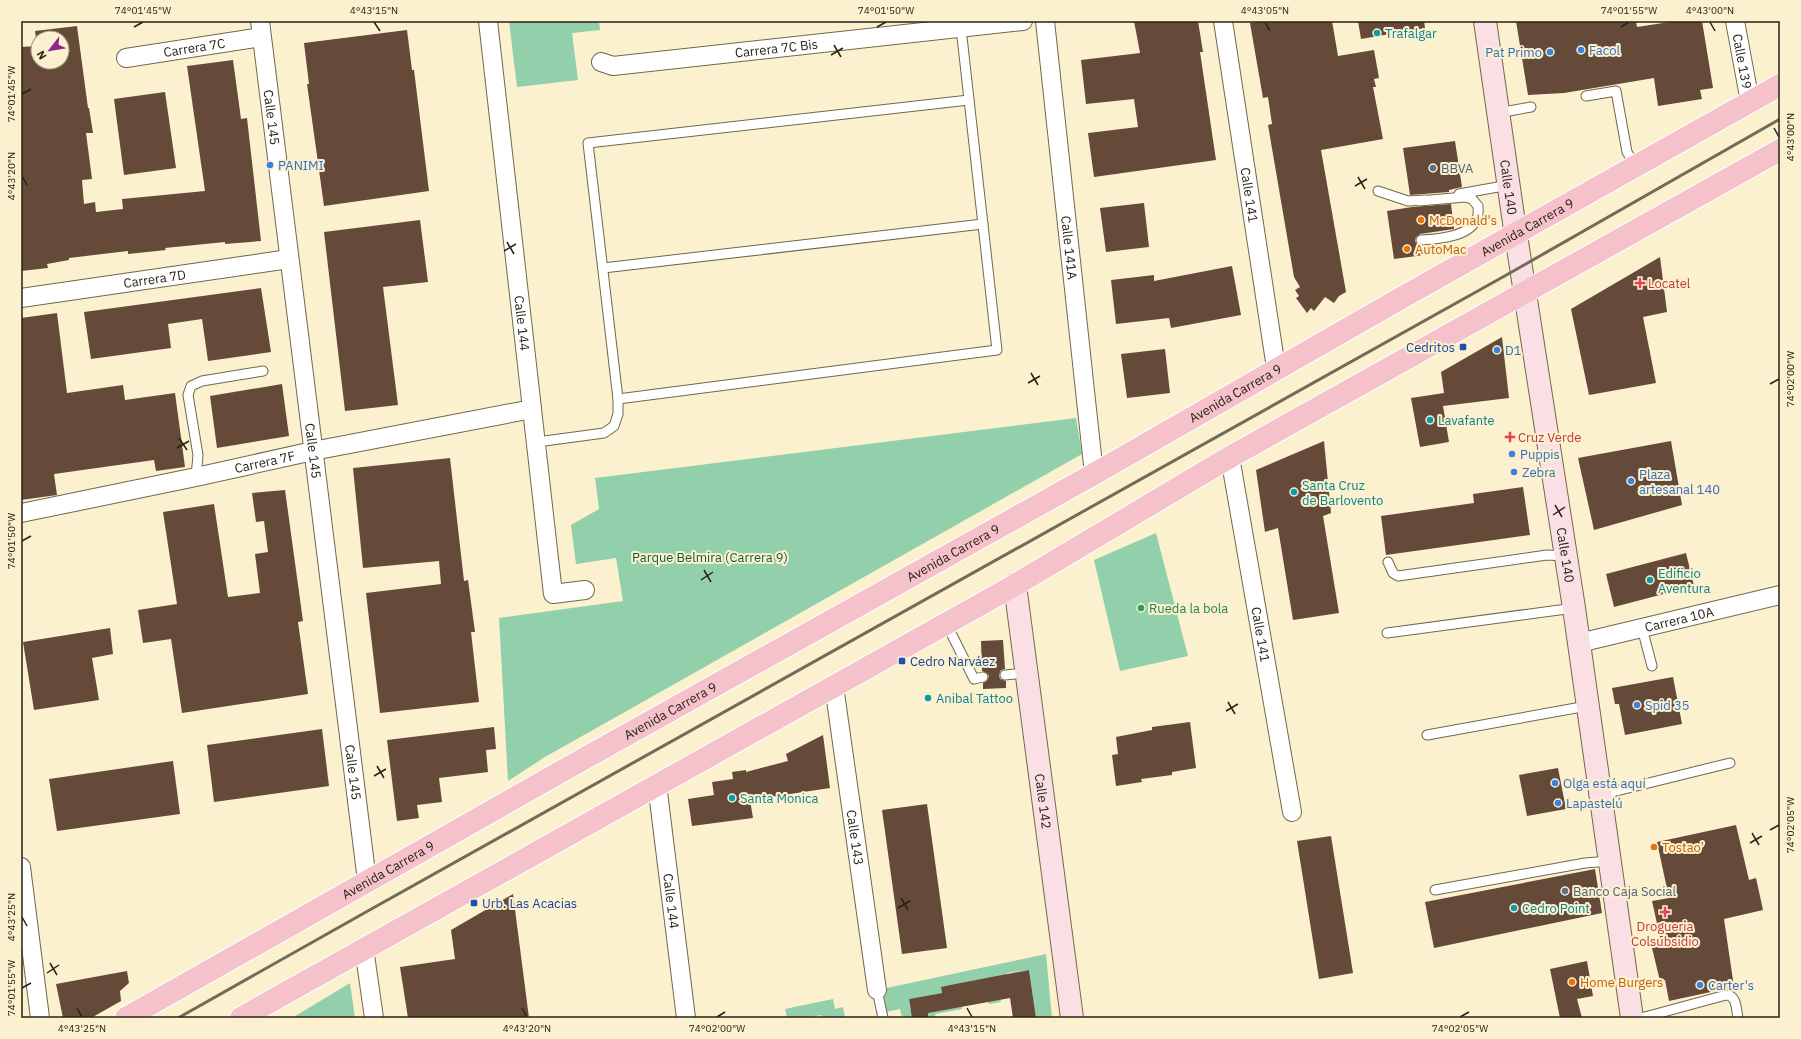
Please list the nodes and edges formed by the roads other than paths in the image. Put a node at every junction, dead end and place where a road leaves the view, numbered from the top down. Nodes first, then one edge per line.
1 (488, 21) edge
2 (1023, 21) edge
3 (1045, 21) edge
4 (1223, 21) edge
5 (1485, 21) edge
6 (1735, 21) edge
7 (961, 28) junction
8 (260, 29) edge
9 (126, 58) dead end
10 (601, 62) dead end
11 (1780, 85) edge
12 (1586, 96) dead end
13 (969, 100) junction
14 (1750, 102) junction
15 (1531, 107) dead end
16 (1498, 113) junction
17 (1780, 150) edge
18 (1636, 167) junction
19 (1509, 185) junction
20 (1378, 191) dead end
21 (1418, 201) junction
22 (983, 224) junction
23 (1516, 233) junction
24 (1421, 240) dead end
25 (289, 259) junction
26 (603, 268) junction
27 (1526, 291) junction
28 (21, 298) edge
29 (1276, 368) junction
30 (263, 371) dead end
31 (618, 399) junction
32 (532, 410) junction
33 (537, 442) junction
34 (313, 451) junction
35 (1230, 457) junction
36 (1094, 474) junction
37 (196, 477) junction
38 (21, 513) edge
39 (1566, 556) junction
40 (1388, 562) dead end
41 (1015, 585) junction
42 (585, 590) dead end
43 (1780, 595) edge
44 (1574, 608) junction
45 (946, 623) junction
46 (1642, 628) junction
47 (1387, 633) dead end
48 (1578, 643) junction
49 (1652, 666) dead end
50 (983, 677) dead end
51 (834, 686) junction
52 (1587, 706) junction
53 (1427, 735) dead end
54 (1730, 763) dead end
55 (657, 784) junction
56 (1600, 795) junction
57 (1292, 812) dead end
58 (1610, 861) junction
59 (21, 867) edge
60 (367, 881) junction
61 (1435, 890) dead end
62 (364, 948) junction
63 (878, 990) joint
64 (1671, 1014) edge
65 (40, 1018) edge
66 (126, 1018) edge
67 (241, 1018) edge
68 (374, 1018) edge
69 (686, 1018) edge
70 (883, 1018) edge
71 (1072, 1018) edge
72 (1632, 1018) edge
73 (1641, 1018) edge
74 (1738, 1018) edge

1 - 32 street, Calle 144
2 - 7 street, Carrera 7C Bis
3 - 36 street, Calle 141A
4 - 29 street, Calle 141
5 - 16 street, Calle 140
6 - 14 street, Calle 139
7 - 10 street, Carrera 7C Bis
7 - 13 lane
8 - 9 street, Carrera 7C
8 - 25 street, Calle 145
11 - 14 main road, Avenida Carrera 9
12 - 18 lane
13 - 22 lane
13 - 26 lane
14 - 18 main road, Avenida Carrera 9
15 - 16 lane
16 - 19 street, Calle 140
17 - 27 main road
18 - 23 main road, Avenida Carrera 9
19 - 21 lane
19 - 23 street, Calle 140
20 - 21 lane
21 - 24 lane
22 - 26 lane
22 - 31 lane
23 - 27 street, Calle 140
23 - 29 main road, Avenida Carrera 9
25 - 28 street, Carrera 7D
25 - 34 street, Calle 145
26 - 31 lane
27 - 35 main road
27 - 39 street, Calle 140
29 - 36 main road, Avenida Carrera 9
30 - 37 lane
31 - 33 lane
32 - 33 street, Calle 144
32 - 34 street, Carrera 7F
33 - 42 street, Calle 144
34 - 37 street, Carrera 7F
34 - 60 street, Calle 145
35 - 41 main road
35 - 57 street, Calle 141
36 - 60 main road, Avenida Carrera 9
37 - 38 street, Carrera 7F
39 - 40 lane
39 - 44 street, Calle 140
41 - 45 main road
41 - 71 street, Calle 142
43 - 46 street, Carrera 10A
44 - 47 lane
44 - 48 street, Calle 140
45 - 50 lane
45 - 51 main road
46 - 48 street, Carrera 10A
46 - 49 lane
48 - 52 street, Calle 140
51 - 55 main road
51 - 63 street, Calle 143
52 - 53 lane
52 - 56 street, Calle 140
54 - 56 lane
55 - 62 main road
55 - 69 street, Calle 144
56 - 58 street, Calle 140
58 - 61 lane
58 - 72 street, Calle 140
59 - 65 street
60 - 66 main road, Avenida Carrera 9
62 - 67 main road
62 - 68 street
63 - 70 lane
64 - 73 lane
64 - 74 lane

